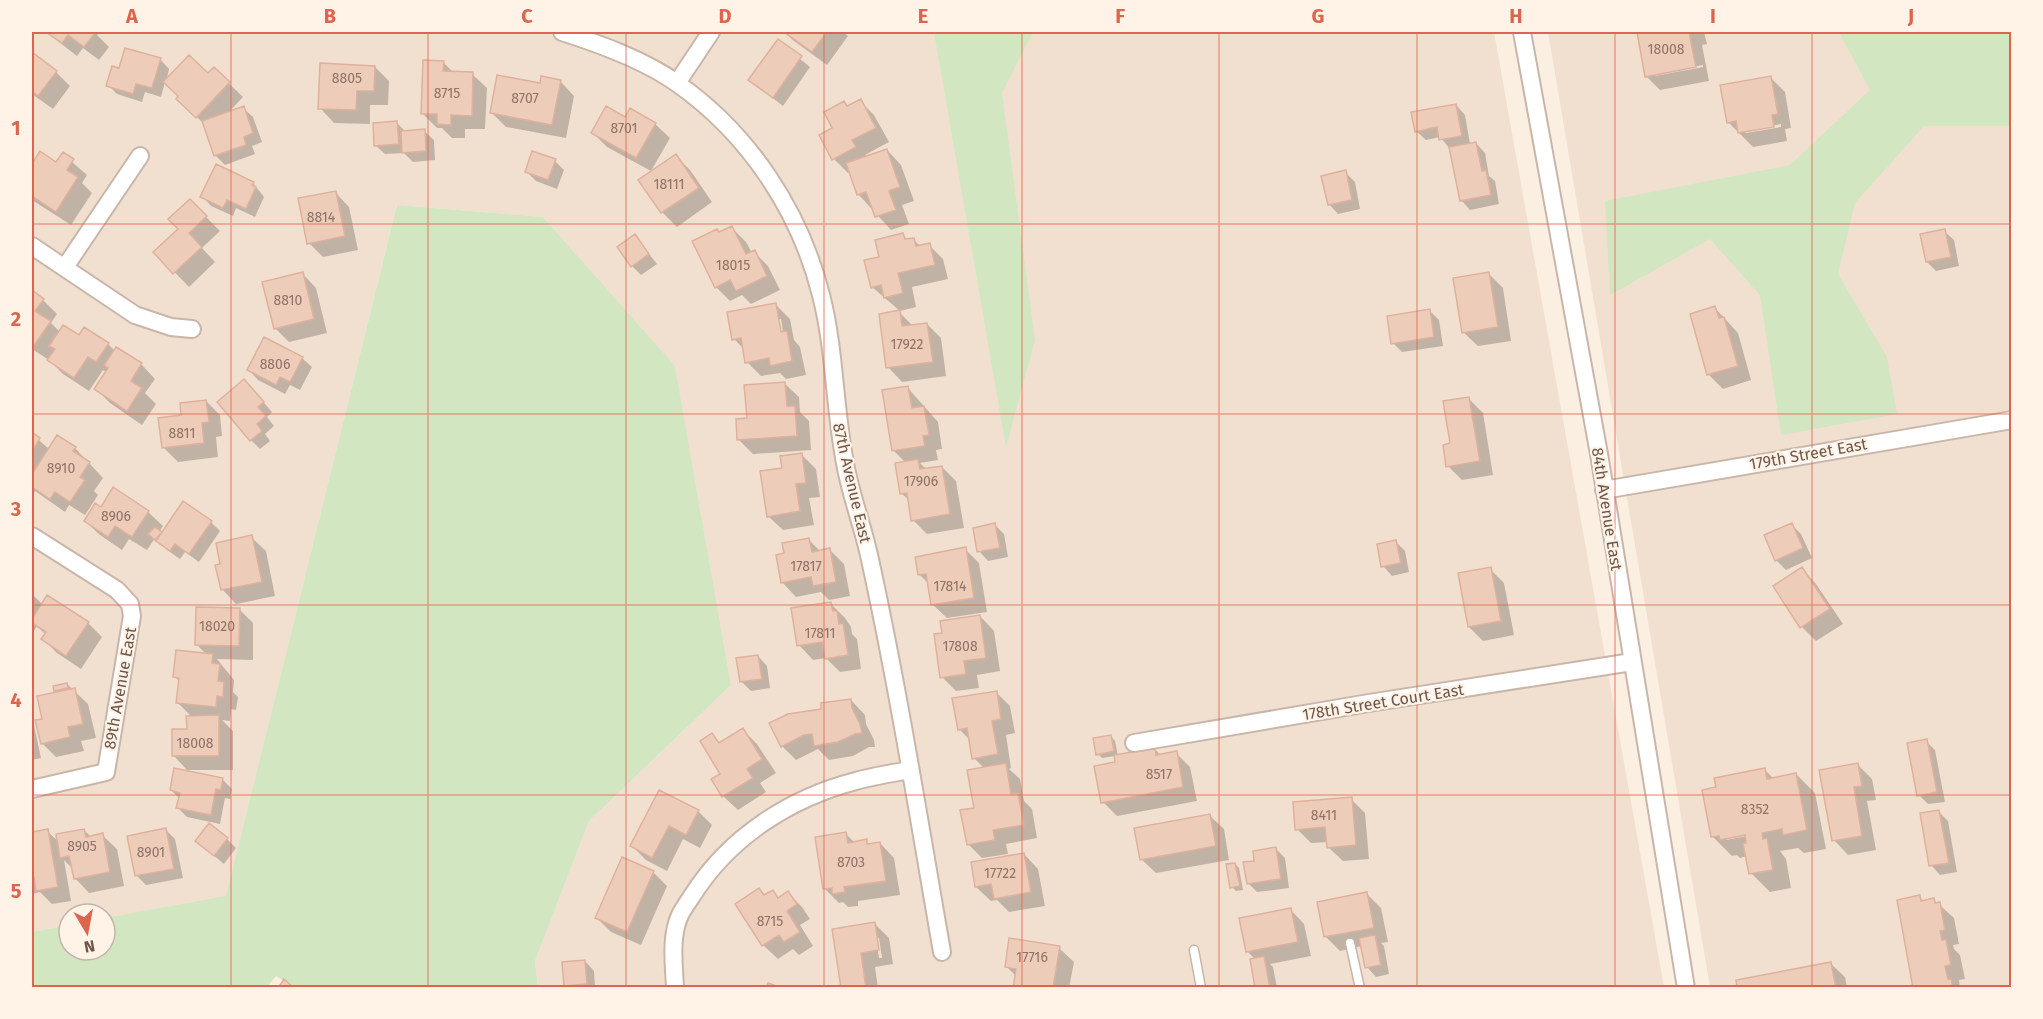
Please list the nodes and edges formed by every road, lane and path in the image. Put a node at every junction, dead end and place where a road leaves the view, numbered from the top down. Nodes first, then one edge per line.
1 (562, 32) edge
2 (711, 32) edge
3 (1522, 32) edge
4 (677, 82) junction
5 (140, 156) dead end
6 (32, 246) edge
7 (65, 267) junction
8 (192, 329) dead end
9 (2012, 420) edge
10 (1604, 490) junction
11 (32, 536) edge
12 (1632, 662) junction
13 (1134, 743) dead end
14 (910, 770) junction
15 (32, 789) edge
16 (1350, 943) dead end
17 (1194, 950) dead end
18 (942, 952) dead end
19 (675, 987) edge
20 (1201, 987) edge
21 (1360, 987) edge
22 (1686, 987) edge

1 - 4 street, 87th Avenue East
2 - 4 street
3 - 10 street, 84th Avenue East
4 - 14 street, 87th Avenue East
5 - 7 street
6 - 7 street
7 - 8 street
9 - 10 street, 179th Street East
10 - 12 street, 84th Avenue East
11 - 15 street, 89th Avenue East
12 - 13 street, 178th Street Court East
12 - 22 street, 84th Avenue East
14 - 18 street, 87th Avenue East
14 - 19 street
16 - 21 lane
17 - 20 lane

